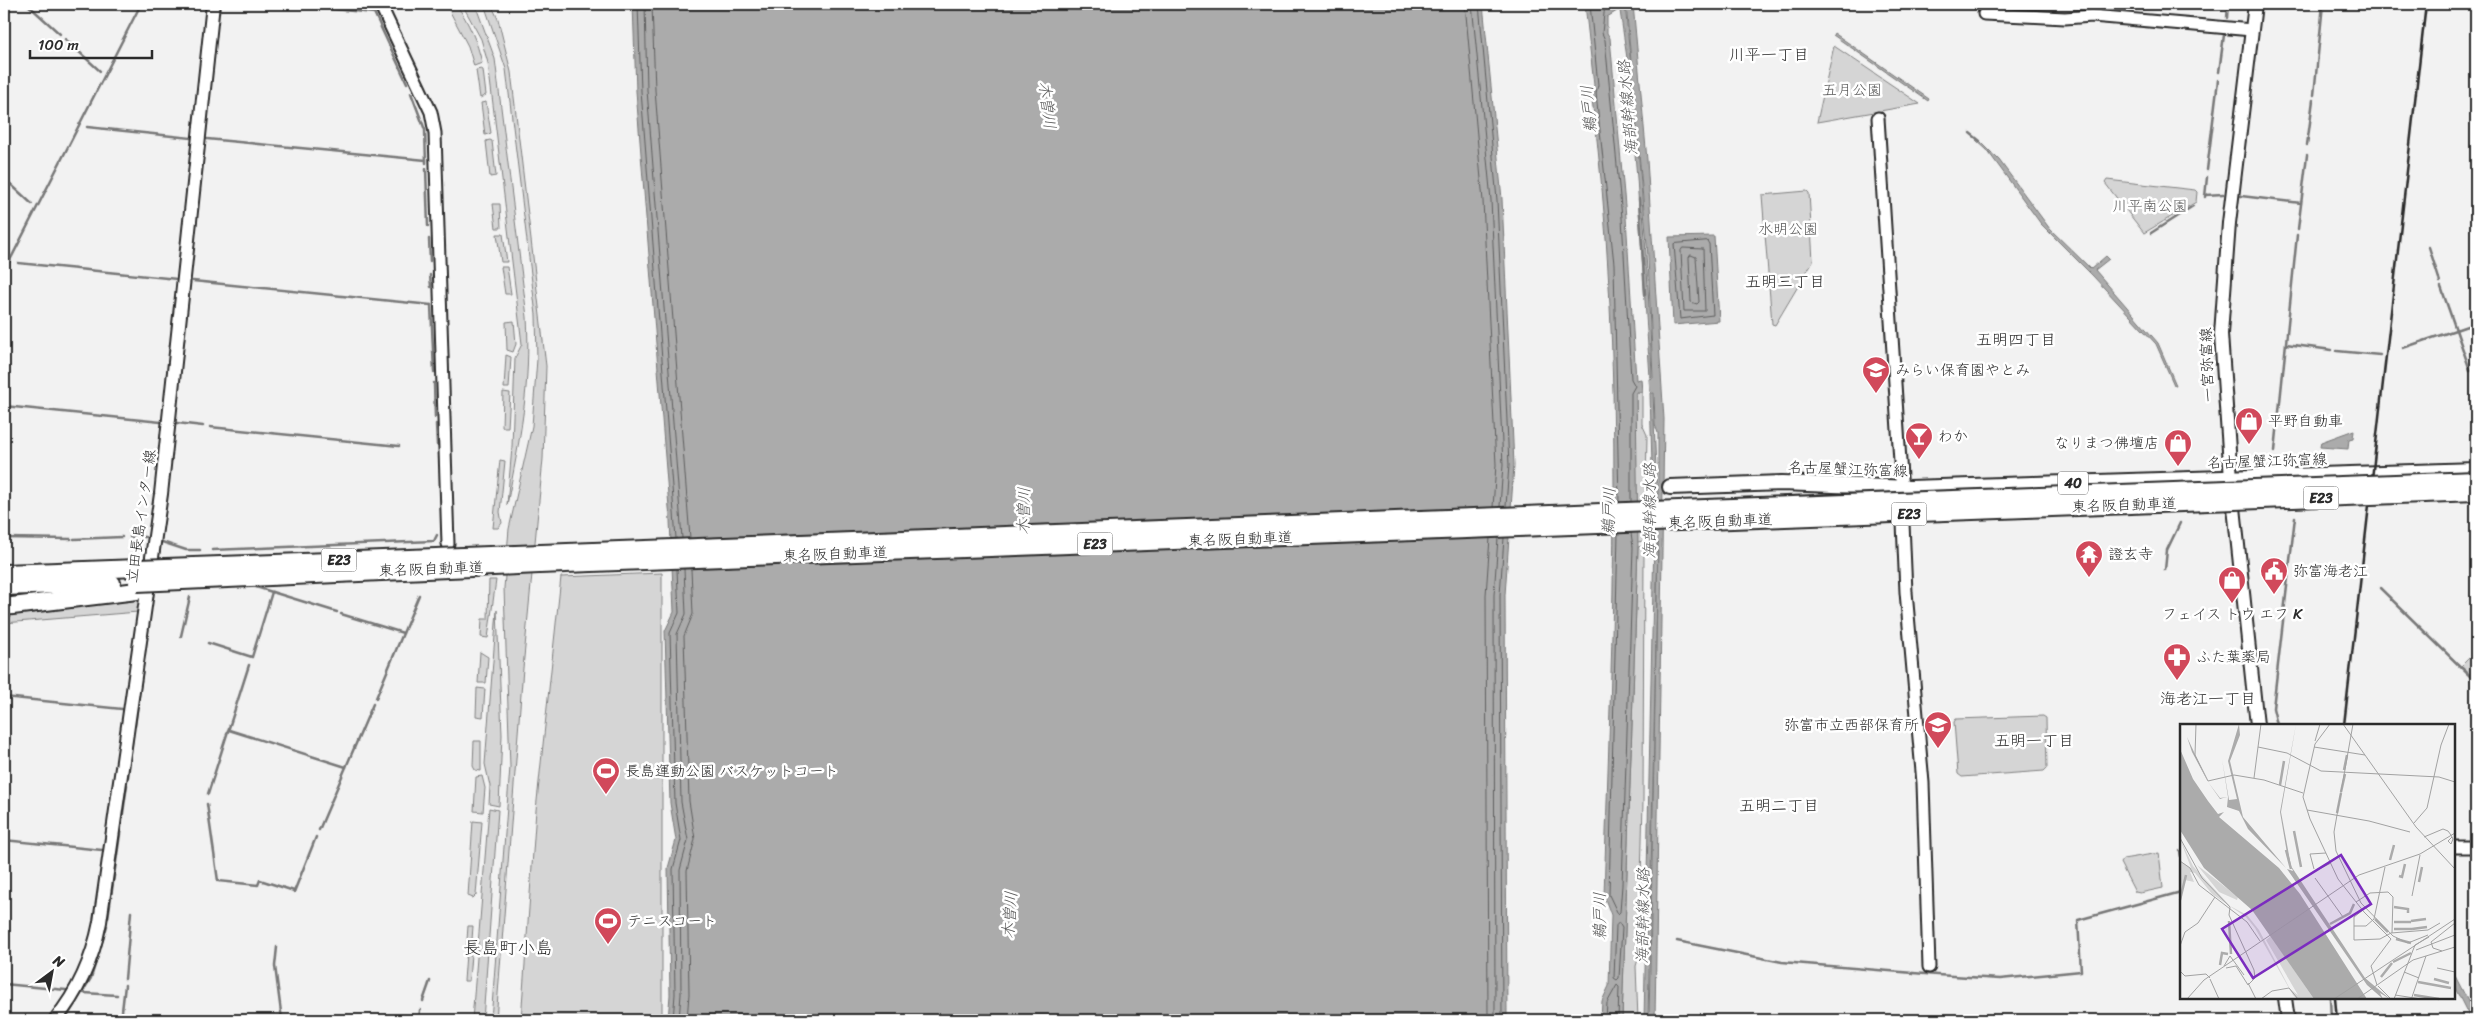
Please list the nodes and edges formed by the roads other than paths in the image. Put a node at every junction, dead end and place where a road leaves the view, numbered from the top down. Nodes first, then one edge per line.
1 (212, 4) edge
2 (380, 4) edge
3 (2255, 4) edge
4 (1984, 14) dead end
5 (2252, 30) junction
6 (1878, 118) dead end
7 (2476, 470) edge
8 (2231, 479) junction
9 (2476, 480) edge
10 (1670, 487) dead end
11 (1902, 487) junction
12 (2476, 492) edge
13 (448, 544) dead end
14 (4, 571) edge
15 (137, 580) junction
16 (4, 588) edge
17 (4, 607) edge
18 (2257, 724) edge
19 (2455, 847) edge
20 (2476, 847) edge
21 (1929, 966) dead end
22 (2285, 999) edge
23 (55, 1020) edge
24 (2288, 1020) edge

1 - 23 main road, 立田長島インター線
2 - 13 street
3 - 5 main road, 一宮弥富線
4 - 5 street
5 - 8 main road, 一宮弥富線
6 - 11 street
7 - 8 main road, 名古屋蟹江弥富線 / 40
8 - 11 main road, 名古屋蟹江弥富線 / 40
8 - 18 main road, 一宮弥富線
9 - 15 highway, 東名阪自動車道 / E23, bridge
10 - 11 main road, 名古屋蟹江弥富線 / 40
11 - 21 street
12 - 15 highway, 東名阪自動車道 / E23, bridge
14 - 15 highway, 東名阪自動車道 / E23
15 - 16 highway, 東名阪自動車道 / E23
15 - 17 highway
19 - 20 street
22 - 24 main road

